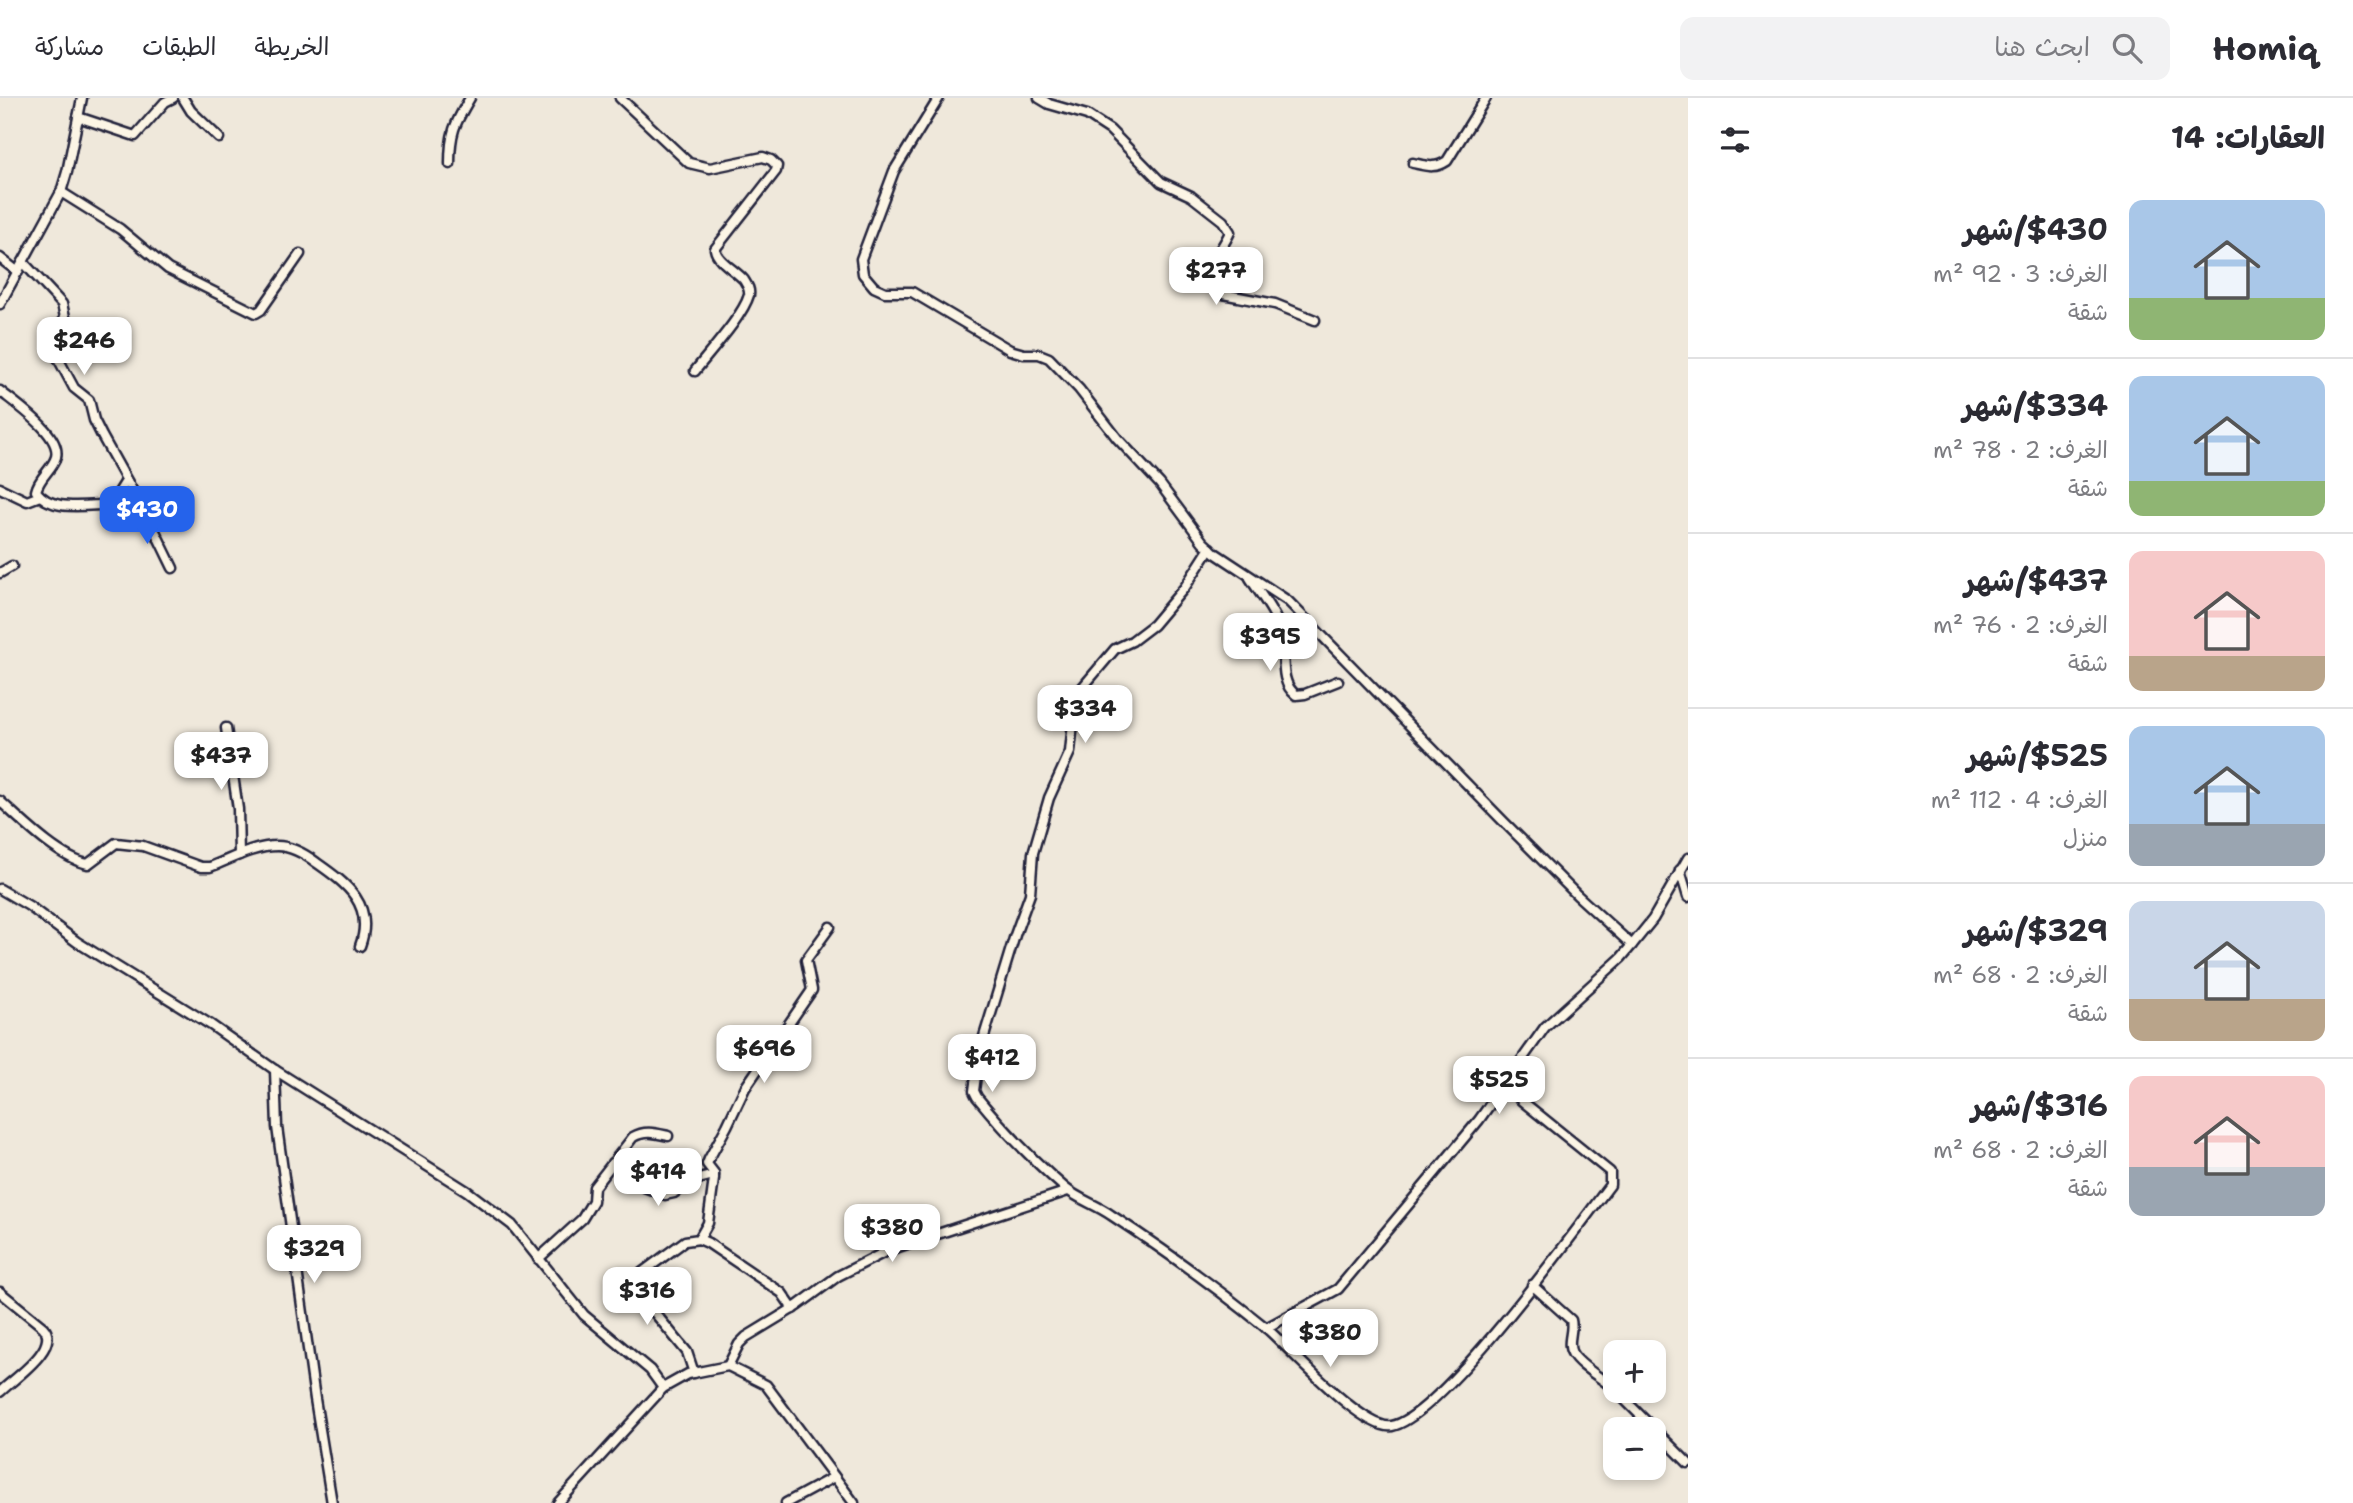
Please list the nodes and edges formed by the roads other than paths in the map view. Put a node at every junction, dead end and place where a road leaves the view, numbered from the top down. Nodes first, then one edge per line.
1 (82, 98) edge
2 (173, 98) edge
3 (183, 98) edge
4 (470, 98) edge
5 (620, 98) edge
6 (939, 98) edge
7 (1039, 98) edge
8 (1486, 98) edge
9 (78, 117) junction
10 (219, 138) dead end
11 (1413, 163) dead end
12 (450, 164) dead end
13 (61, 192) junction
14 (300, 254) dead end
15 (0, 258) edge
16 (23, 262) junction
17 (18, 272) junction
18 (0, 304) edge
19 (1315, 320) dead end
20 (695, 371) dead end
21 (0, 391) edge
22 (126, 481) junction
23 (0, 488) edge
24 (40, 496) junction
25 (111, 505) junction
26 (145, 512) junction
27 (1210, 548) junction
28 (12, 566) dead end
29 (173, 568) dead end
30 (0, 573) edge
31 (1249, 575) junction
32 (1338, 681) dead end
33 (226, 728) dead end
34 (0, 800) edge
35 (239, 855) junction
36 (1688, 858) edge
37 (1680, 870) junction
38 (0, 889) edge
39 (1688, 897) edge
40 (830, 927) dead end
41 (1632, 945) junction
42 (360, 946) dead end
43 (275, 1070) junction
44 (1510, 1075) junction
45 (668, 1136) dead end
46 (612, 1163) junction
47 (714, 1175) junction
48 (1068, 1191) junction
49 (699, 1239) junction
50 (538, 1259) junction
51 (1532, 1285) junction
52 (0, 1292) edge
53 (793, 1309) junction
54 (1266, 1328) junction
55 (727, 1366) junction
56 (694, 1373) junction
57 (1603, 1380) edge
58 (663, 1388) junction
59 (0, 1392) edge
60 (1628, 1403) edge
61 (1688, 1463) edge
62 (834, 1477) junction
63 (332, 1503) edge
64 (558, 1503) edge
65 (786, 1503) edge
66 (854, 1503) edge

1 - 9 street
2 - 9 street
3 - 10 street
4 - 12 street
5 - 20 street
6 - 27 street
7 - 19 street
8 - 11 street
9 - 13 street
13 - 14 street
13 - 16 street
15 - 17 street
16 - 17 street
16 - 22 street
17 - 18 street
21 - 24 street
22 - 25 street
22 - 26 street
23 - 24 street
24 - 25 street
25 - 26 street
26 - 29 street
27 - 31 street
27 - 48 street
28 - 30 street
31 - 32 street
31 - 41 street
33 - 35 street
34 - 35 street
35 - 42 street
36 - 37 street
37 - 39 street
37 - 41 street
38 - 43 street
40 - 47 street
41 - 44 street
43 - 50 street
43 - 63 street
44 - 51 street
44 - 54 street
45 - 46 street
46 - 47 street
46 - 50 street
47 - 49 street
48 - 53 street
48 - 54 street
49 - 53 street
49 - 56 street
50 - 58 street
51 - 54 street
51 - 57 street
52 - 59 street
53 - 55 street
55 - 56 street
55 - 62 street
56 - 58 street
58 - 64 street
60 - 61 street
62 - 65 street
62 - 66 street

